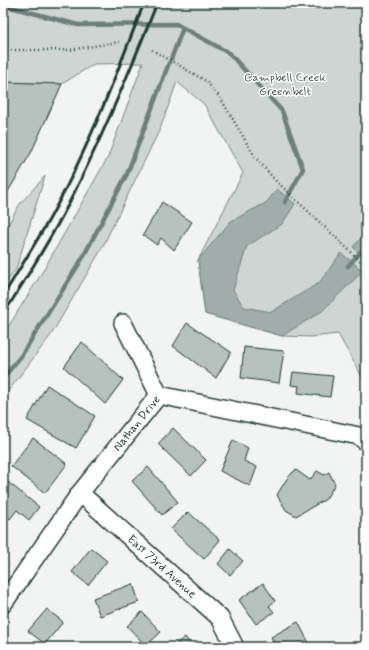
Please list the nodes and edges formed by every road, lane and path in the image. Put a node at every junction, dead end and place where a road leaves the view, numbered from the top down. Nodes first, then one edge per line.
1 (119, 42) dead end
2 (3, 50) edge
3 (152, 50) dead end
4 (366, 266) edge
5 (123, 323) dead end
6 (159, 395) junction
7 (366, 442) edge
8 (80, 493) junction
9 (3, 604) edge
10 (235, 647) edge

1 - 2 path
3 - 4 path
5 - 6 street
6 - 7 street, Nathan Drive
6 - 8 street, Nathan Drive
8 - 9 street, Nathan Drive
8 - 10 street, East 73rd Avenue

